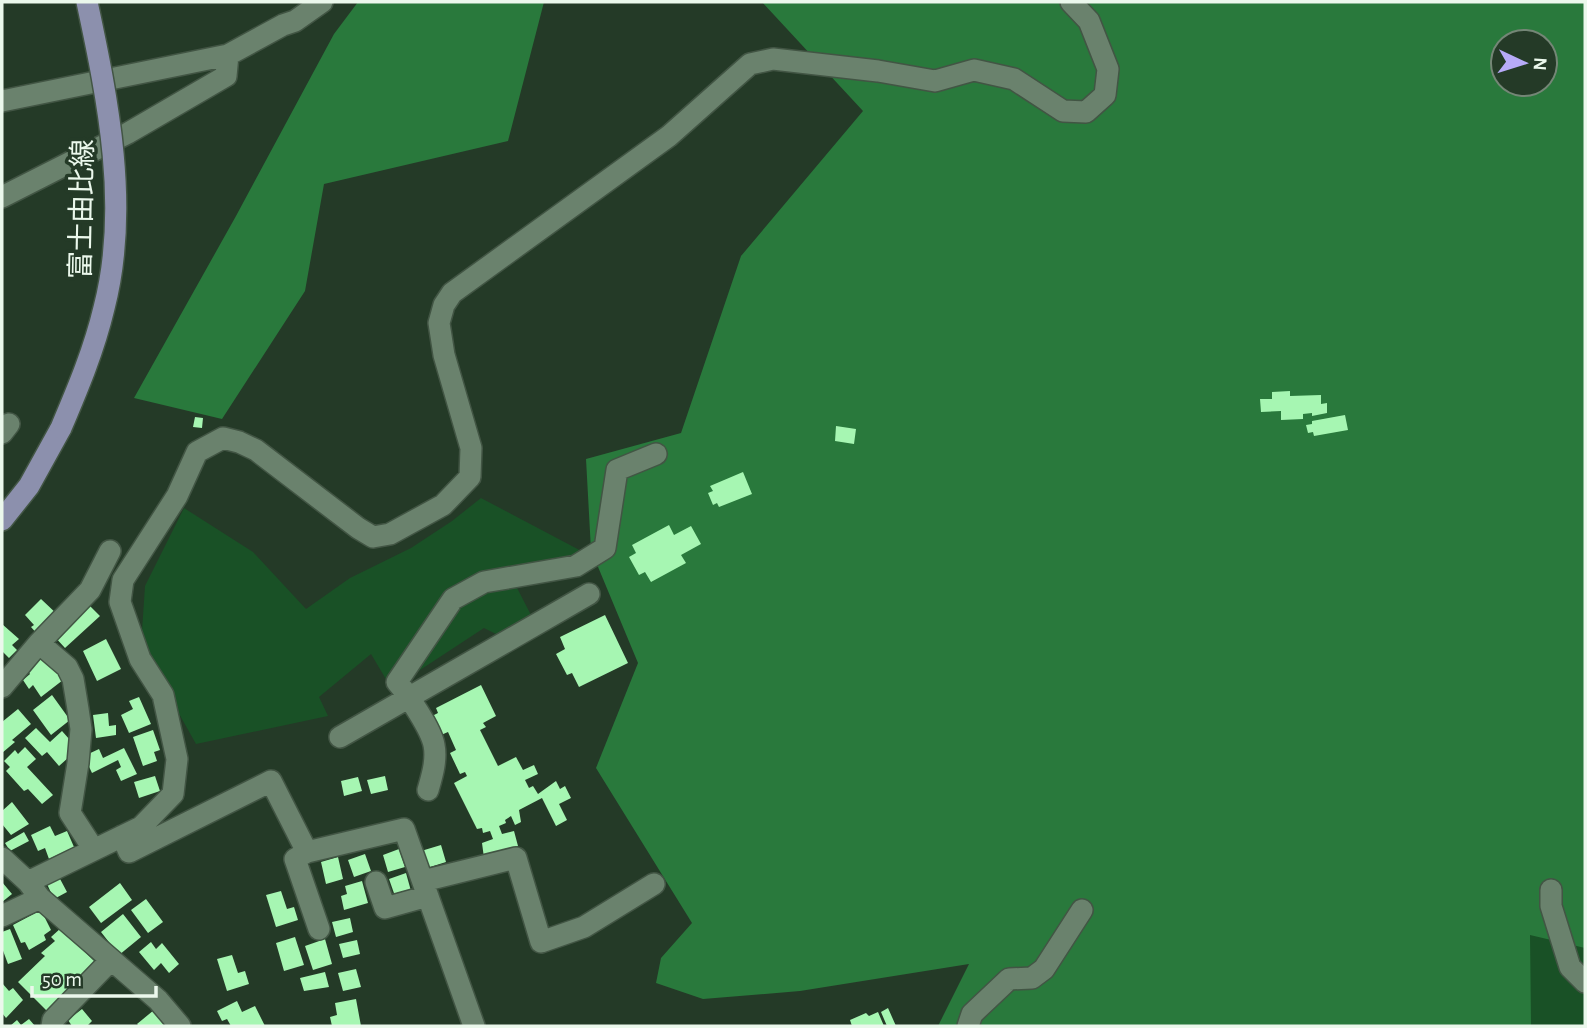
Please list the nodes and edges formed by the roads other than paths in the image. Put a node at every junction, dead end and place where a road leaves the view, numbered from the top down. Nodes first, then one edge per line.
1 (87, 2) edge
2 (322, 2) edge
3 (1071, 2) edge
4 (229, 55) junction
5 (2, 100) edge
6 (2, 197) edge
7 (656, 454) dead end
8 (2, 520) edge
9 (110, 551) dead end
10 (589, 594) dead end
11 (39, 643) junction
12 (2, 687) edge
13 (410, 697) junction
14 (341, 737) dead end
15 (428, 790) dead end
16 (122, 836) junction
17 (94, 850) junction
18 (307, 852) junction
19 (2, 859) edge
20 (376, 882) dead end
21 (654, 884) dead end
22 (425, 889) junction
23 (34, 890) junction
24 (1551, 890) dead end
25 (1082, 909) dead end
26 (2, 916) edge
27 (319, 929) dead end
28 (111, 960) junction
29 (1585, 982) edge
30 (52, 1026) edge
31 (180, 1026) edge
32 (474, 1026) edge
33 (968, 1026) edge

1 - 8 main road, 富士由比線, bridge
2 - 4 street
3 - 16 street
4 - 5 street
4 - 6 street
7 - 13 street
9 - 11 street
10 - 13 street
11 - 12 street
11 - 17 street
13 - 14 street
13 - 15 street
16 - 17 street
16 - 18 street
17 - 23 street
18 - 22 street
18 - 27 street
19 - 23 street
20 - 22 street
21 - 22 street
22 - 32 street
23 - 26 street
23 - 28 street
24 - 29 street
25 - 33 street
28 - 30 street
28 - 31 street

